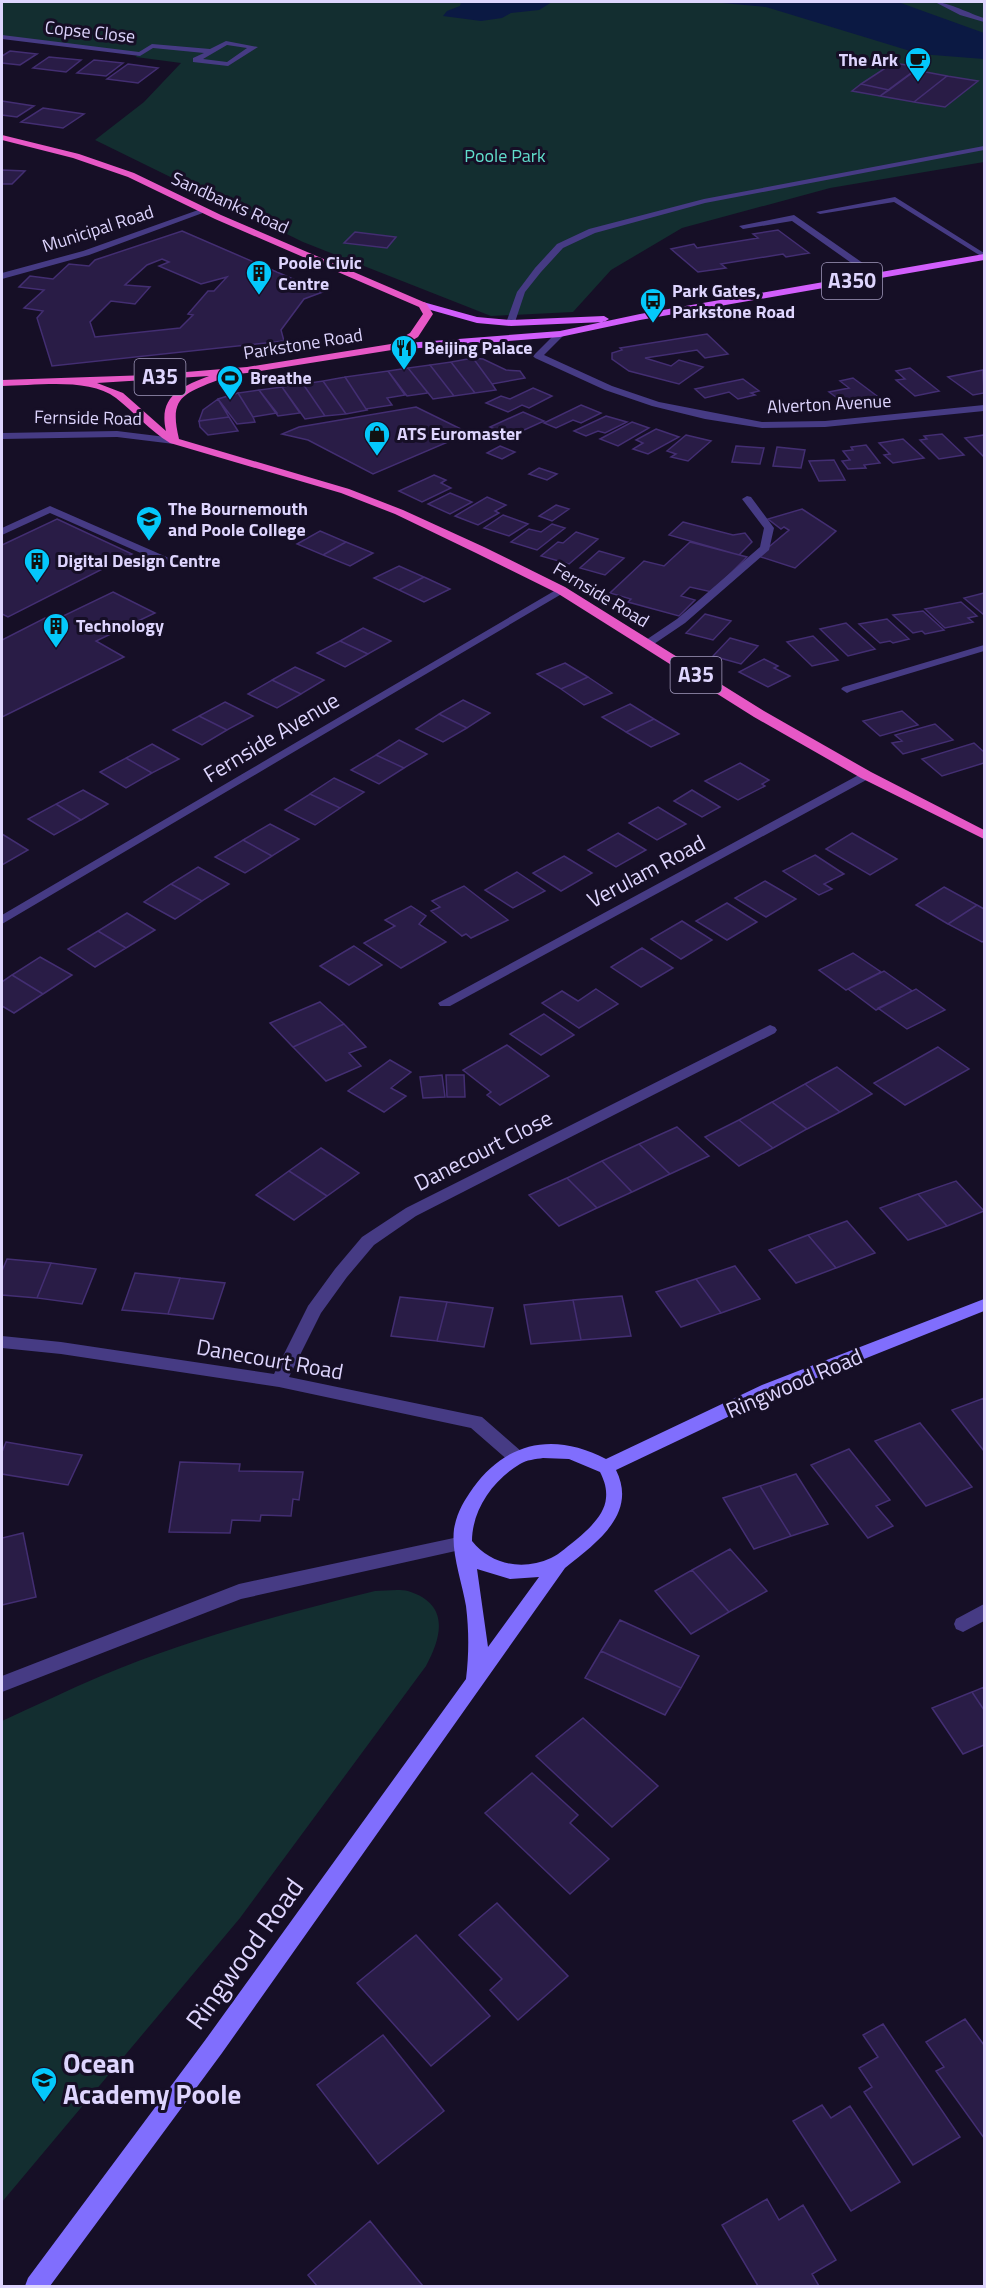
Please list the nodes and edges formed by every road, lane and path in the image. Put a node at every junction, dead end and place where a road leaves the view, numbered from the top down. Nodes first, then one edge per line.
1 (938, 2) edge
2 (984, 20) edge
3 (2, 37) edge
4 (210, 51) junction
5 (2, 138) edge
6 (984, 148) edge
7 (204, 211) junction
8 (820, 212) dead end
9 (743, 226) dead end
10 (984, 257) edge
11 (2, 276) edge
12 (877, 277) junction
13 (423, 305) junction
14 (640, 317) junction
15 (511, 323) junction
16 (560, 334) junction
17 (394, 347) junction
18 (247, 370) junction
19 (73, 381) junction
20 (2, 382) edge
21 (984, 408) edge
22 (2, 436) edge
23 (174, 441) junction
24 (747, 499) dead end
25 (2, 532) edge
26 (165, 560) dead end
27 (561, 590) junction
28 (647, 644) junction
29 (984, 648) edge
30 (847, 689) dead end
31 (866, 775) junction
32 (984, 836) edge
33 (2, 920) edge
34 (445, 1003) dead end
35 (770, 1030) dead end
36 (984, 1305) edge
37 (2, 1342) edge
38 (279, 1381) junction
39 (516, 1457) junction
40 (606, 1467) junction
41 (463, 1543) junction
42 (559, 1563) junction
43 (984, 1612) edge
44 (963, 1624) dead end
45 (475, 1682) junction
46 (2, 1684) edge
47 (36, 2286) edge

1 - 2 street
3 - 4 street, Copse Close
4 - 4 street, Copse Close
5 - 7 highway, Sandbanks Road
6 - 15 street
7 - 11 street, Municipal Road
7 - 13 highway, Sandbanks Road
8 - 10 street
9 - 12 street
10 - 12 main road, Parkstone Road / A350
12 - 14 main road, Parkstone Road / A350
13 - 15 main road, Parkstone Road / A350
13 - 17 highway, Parkstone Road / A35
14 - 15 main road, Parkstone Road / A350
14 - 16 main road, Parkstone Road / A350
16 - 17 main road, Parkstone Road / A350
16 - 21 street, Alverton Avenue
17 - 18 highway, Parkstone Road / A35
18 - 19 highway, Parkstone Road / A35
18 - 23 highway, Fernside Road / A35
19 - 20 highway, Parkstone Road / A35
19 - 23 highway, Fernside Road / A35
22 - 23 street, Fernside Road
23 - 27 highway, Fernside Road / A35
24 - 28 street
25 - 26 street
27 - 28 highway, Fernside Road / A35
27 - 33 street, Fernside Avenue
28 - 31 highway, Fernside Road / A35
29 - 30 street
31 - 32 highway, Fernside Road / A35
31 - 34 street, Verulam Road
35 - 38 street, Danecourt Close
36 - 40 main road, Ringwood Road
37 - 38 street, Danecourt Road
38 - 39 street, Danecourt Road
39 - 40 main road
39 - 41 main road
40 - 42 main road
41 - 42 main road
41 - 45 main road, Ringwood Road
41 - 46 street
42 - 45 main road, Ringwood Road
43 - 44 street
45 - 47 main road, Ringwood Road

